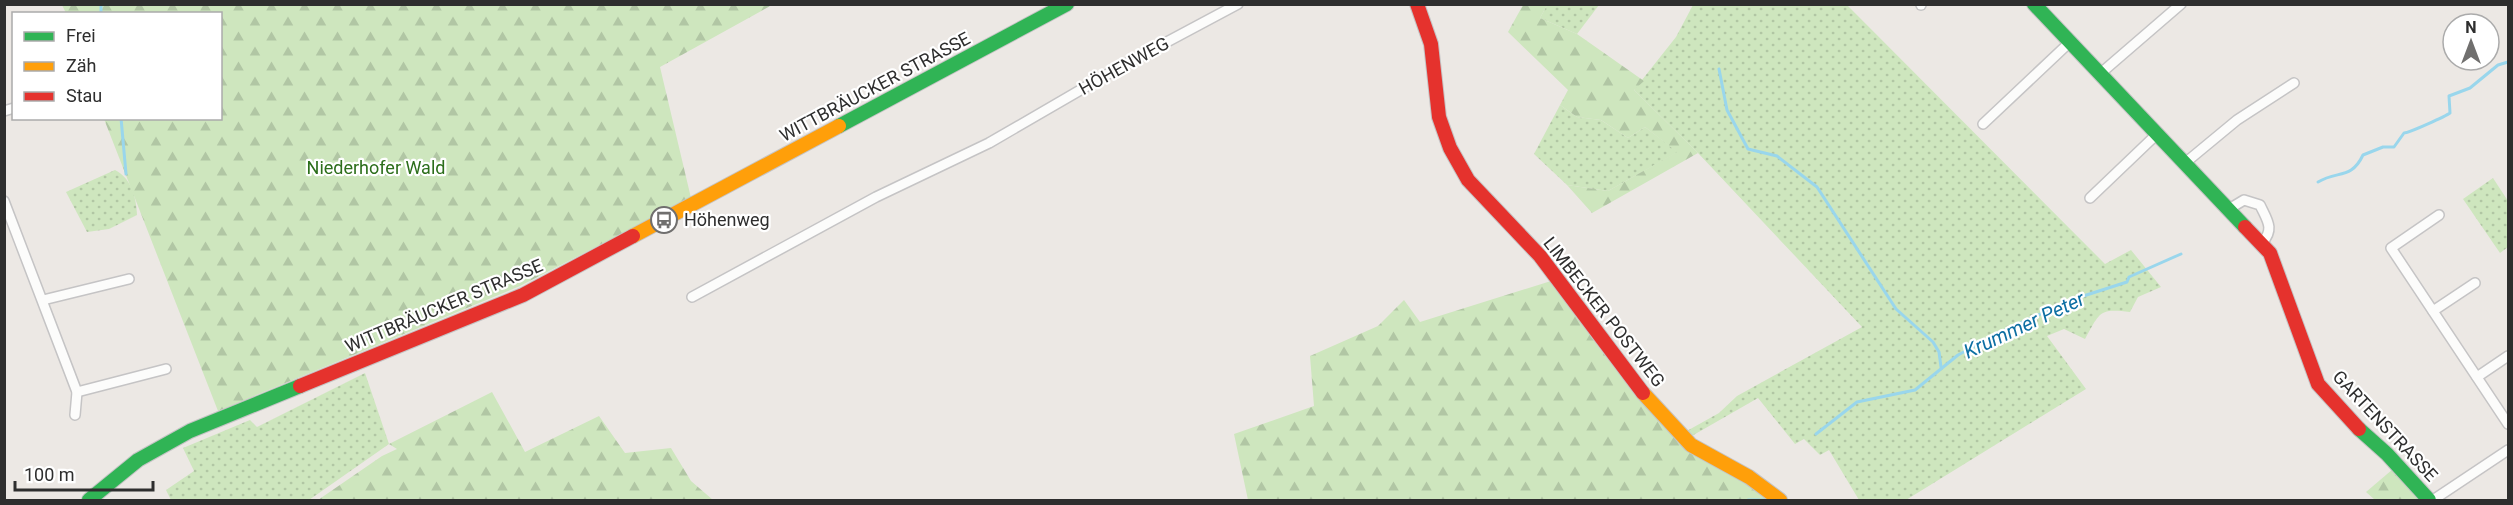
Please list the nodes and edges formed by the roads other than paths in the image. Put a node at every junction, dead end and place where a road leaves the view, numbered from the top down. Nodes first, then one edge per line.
1 (1067, 4) edge
2 (1238, 4) edge
3 (1417, 4) edge
4 (2034, 4) edge
5 (2181, 4) edge
6 (2070, 42) junction
7 (2101, 74) junction
8 (2294, 83) dead end
9 (1983, 124) dead end
10 (2157, 134) junction
11 (2185, 163) junction
12 (2090, 198) dead end
13 (4, 201) edge
14 (2229, 209) junction
15 (2439, 215) dead end
16 (2262, 243) junction
17 (129, 279) dead end
18 (2475, 283) dead end
19 (692, 297) dead end
20 (43, 300) junction
21 (2433, 311) junction
22 (2508, 356) edge
23 (166, 369) dead end
24 (2477, 377) junction
25 (77, 392) junction
26 (75, 415) dead end
27 (2508, 423) edge
28 (2508, 450) edge
29 (89, 501) edge
30 (1780, 501) edge
31 (2431, 501) edge

1 - 29 street, WITTBRÄUCKER STRASSE
2 - 19 street, HÖHENWEG
3 - 30 street, LIMBECKER POSTWEG
4 - 6 street, GARTENSTRASSE
5 - 7 street
6 - 7 street, GARTENSTRASSE
6 - 9 street
7 - 10 street, GARTENSTRASSE
8 - 11 street
10 - 11 street, GARTENSTRASSE
10 - 12 street
11 - 14 street, GARTENSTRASSE
13 - 20 street
14 - 16 street, GARTENSTRASSE
14 - 16 street
15 - 21 street
16 - 31 street, GARTENSTRASSE
17 - 20 street
18 - 21 street
20 - 25 street
21 - 24 street
22 - 24 street
23 - 25 street
24 - 27 street
25 - 26 street
28 - 31 street

